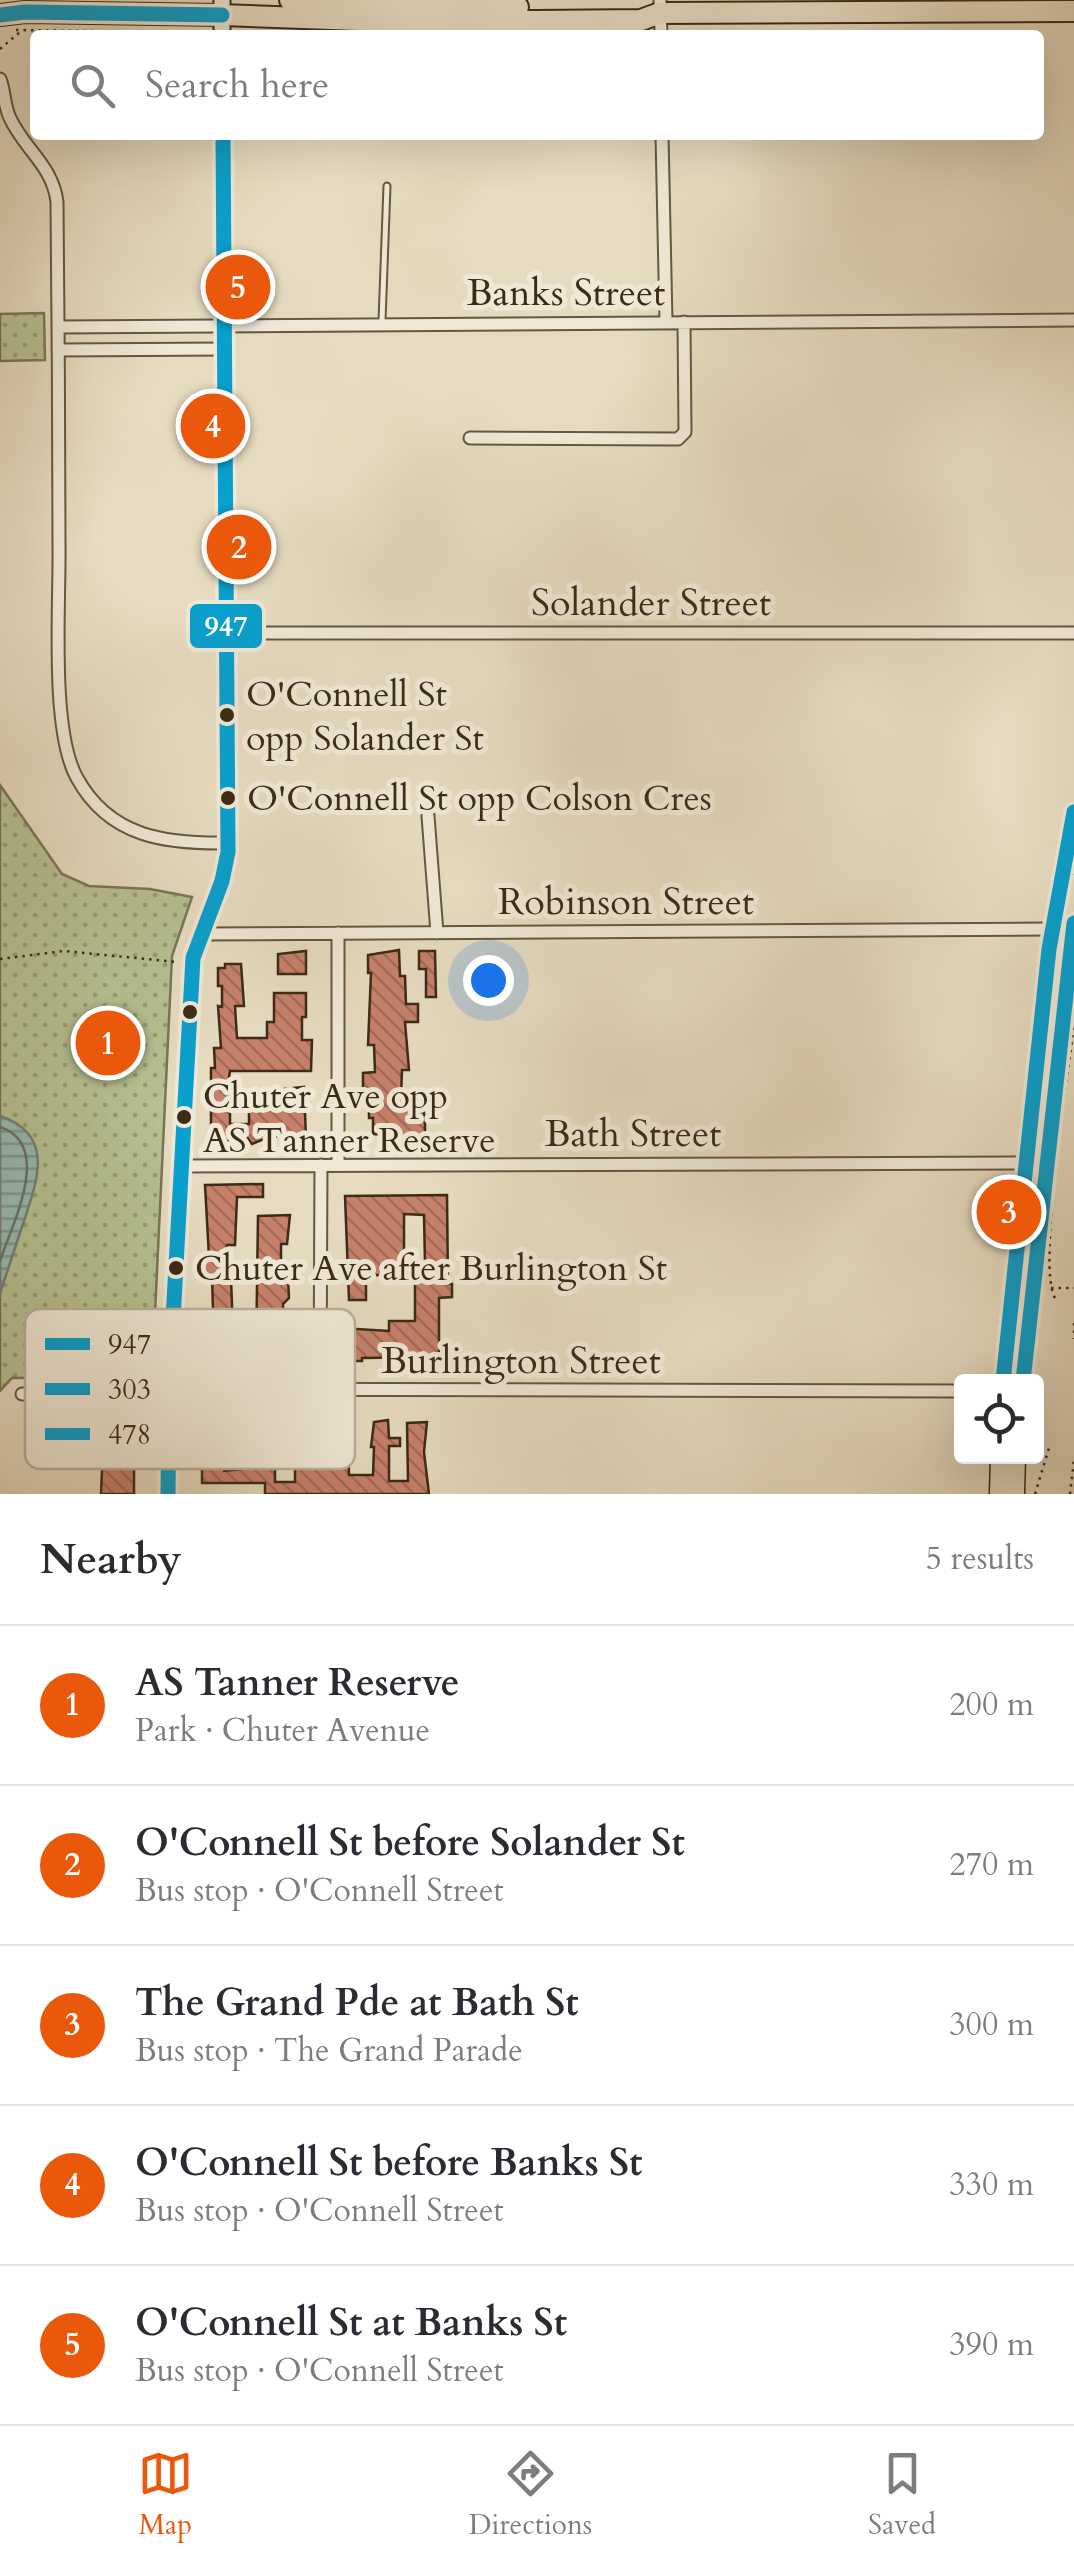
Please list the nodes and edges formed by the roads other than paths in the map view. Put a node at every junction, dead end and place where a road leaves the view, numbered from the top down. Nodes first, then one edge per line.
1 (290, 0) edge
2 (880, 6) edge
3 (439, 10) edge
4 (1074, 11) edge
5 (222, 16) edge
6 (660, 16) edge
7 (5, 22) edge
8 (0, 79) edge
9 (223, 140) edge
10 (662, 140) edge
11 (387, 186) dead end
12 (1074, 320) edge
13 (666, 322) junction
14 (684, 322) junction
15 (382, 324) junction
16 (225, 326) junction
17 (58, 327) junction
18 (58, 350) junction
19 (225, 350) junction
20 (470, 438) dead end
21 (227, 633) junction
22 (1074, 633) edge
23 (1074, 812) edge
24 (428, 816) dead end
25 (228, 843) junction
26 (1074, 884) edge
27 (1052, 929) junction
28 (437, 932) junction
29 (338, 933) junction
30 (200, 934) junction
31 (1026, 1163) junction
32 (320, 1165) junction
33 (338, 1165) junction
34 (181, 1166) junction
35 (173, 1309) edge
36 (320, 1309) edge
37 (1004, 1374) edge
38 (1019, 1374) edge
39 (355, 1391) edge
40 (954, 1391) edge
41 (22, 1394) dead end
42 (25, 1394) edge
43 (1000, 1464) edge
44 (1016, 1464) edge
45 (168, 1469) edge
46 (168, 1494) edge
47 (999, 1494) edge
48 (1015, 1494) edge

1 - 3 highway
2 - 4 highway
2 - 6 highway
3 - 5 highway
3 - 6 highway
5 - 7 highway
8 - 17 street
9 - 16 main road
10 - 13 street
11 - 15 lane
12 - 14 street, Banks Street
13 - 14 street, Banks Street
13 - 15 street, Banks Street
14 - 20 street
15 - 16 street, Banks Street
16 - 17 street, Banks Street
16 - 19 main road
17 - 18 street
18 - 19 street
18 - 25 street
19 - 21 main road
21 - 22 street, Solander Street
21 - 25 main road
23 - 27 main road
24 - 28 street
25 - 30 main road
26 - 38 main road
27 - 28 street, Robinson Street
27 - 31 main road
28 - 29 street, Robinson Street
29 - 30 street, Robinson Street
29 - 33 street
30 - 34 main road
31 - 33 street, Bath Street
31 - 37 main road
32 - 33 street, Bath Street
32 - 34 street, Bath Street
32 - 36 street
34 - 35 main road
39 - 40 street, Burlington Street
41 - 42 street, Burlington Street
43 - 47 main road
44 - 48 main road
45 - 46 main road

